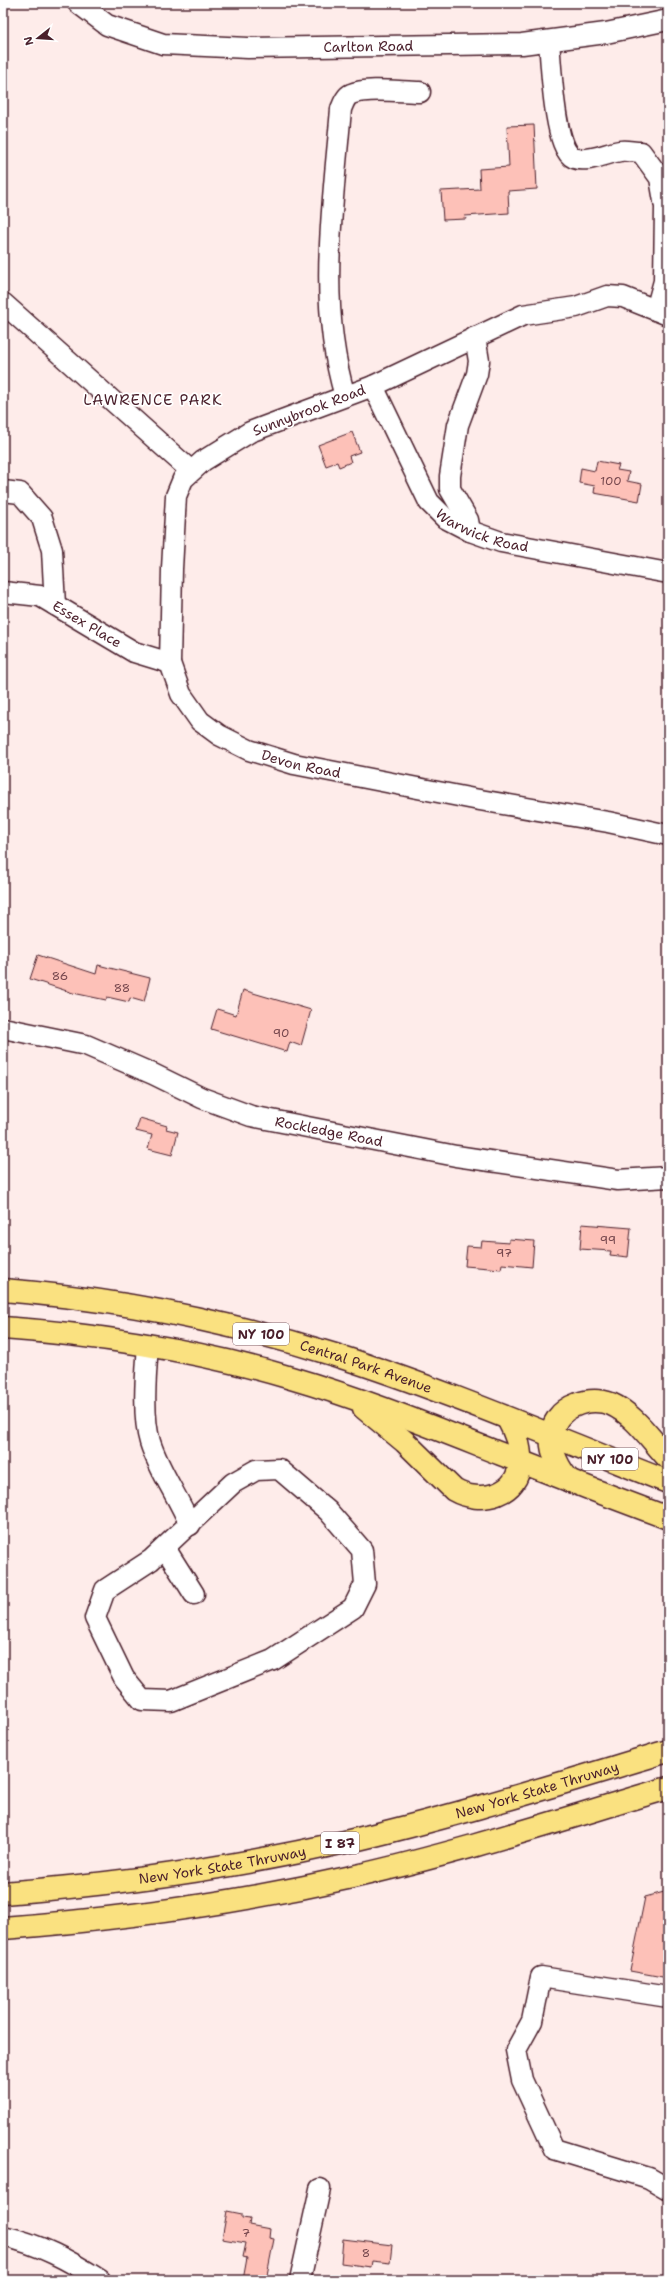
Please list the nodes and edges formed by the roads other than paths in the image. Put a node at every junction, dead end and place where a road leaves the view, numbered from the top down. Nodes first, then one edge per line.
1 (78, 3) edge
2 (668, 20) edge
3 (549, 41) junction
4 (420, 92) dead end
5 (3, 302) edge
6 (662, 312) edge
7 (476, 337) junction
8 (373, 386) junction
9 (345, 396) junction
10 (191, 471) junction
11 (3, 491) edge
12 (470, 531) junction
13 (668, 573) edge
14 (3, 592) edge
15 (55, 605) junction
16 (170, 663) junction
17 (668, 835) edge
18 (3, 1028) edge
19 (668, 1177) edge
20 (3, 1290) edge
21 (3, 1328) edge
22 (148, 1344) junction
23 (351, 1397) junction
24 (508, 1419) junction
25 (551, 1437) junction
26 (668, 1458) edge
27 (520, 1462) junction
28 (570, 1481) junction
29 (668, 1482) edge
30 (668, 1518) edge
31 (190, 1524) junction
32 (165, 1548) junction
33 (194, 1594) dead end
34 (668, 1751) edge
35 (668, 1788) edge
36 (668, 1801) edge
37 (525, 1831) junction
38 (3, 1893) edge
39 (3, 1928) edge
40 (668, 1997) edge
41 (320, 2189) dead end
42 (668, 2189) edge
43 (3, 2236) edge
44 (100, 2280) edge
45 (300, 2280) edge

1 - 3 street, Carlton Road
2 - 3 street, Carlton Road
3 - 6 street
4 - 9 street
5 - 10 street
6 - 7 street, Sunnybrook Road
7 - 8 street, Sunnybrook Road
7 - 12 street
8 - 9 street, Sunnybrook Road
8 - 12 street, Warwick Road
9 - 10 street, Sunnybrook Road
10 - 16 street, Devon Road
11 - 15 street
12 - 13 street, Warwick Road
14 - 15 street, Essex Place
15 - 16 street, Essex Place
16 - 17 street, Devon Road
18 - 19 street, Rockledge Road
20 - 24 main road, Central Park Avenue / NY 100
21 - 22 main road, NY 100
22 - 23 main road, NY 100
22 - 31 street
23 - 27 main road, NY 100
23 - 27 main road
24 - 25 main road, Central Park Avenue / NY 100
24 - 27 main road
25 - 26 main road
25 - 28 main road
25 - 29 main road, Central Park Avenue / NY 100
27 - 28 main road, NY 100
28 - 30 main road, NY 100
31 - 32 street
31 - 32 street
32 - 33 street
34 - 38 main road, New York State Thruway / I 87
35 - 37 main road, I 87
36 - 37 main road
37 - 39 main road, I 87
40 - 42 street
41 - 45 street
43 - 44 street

